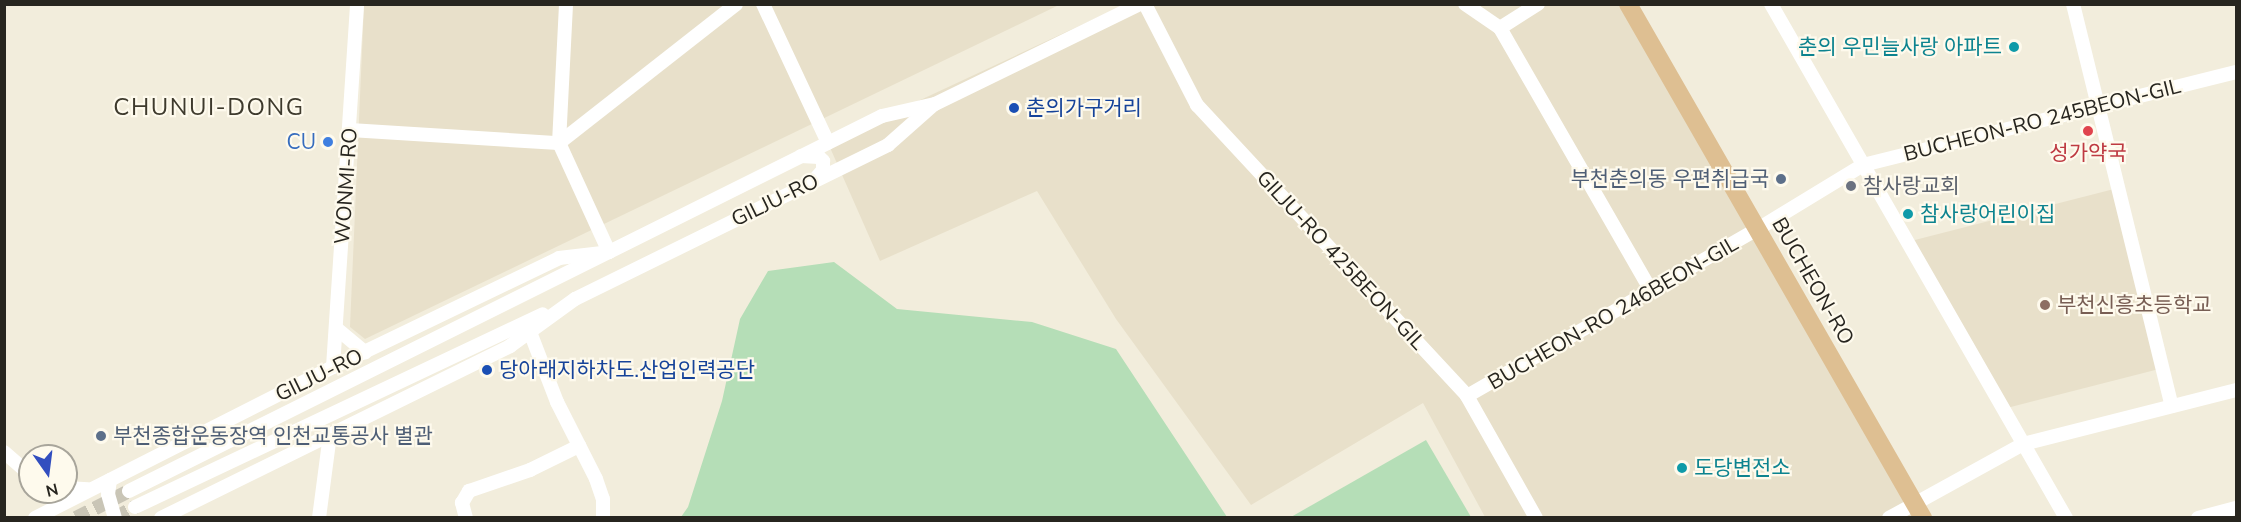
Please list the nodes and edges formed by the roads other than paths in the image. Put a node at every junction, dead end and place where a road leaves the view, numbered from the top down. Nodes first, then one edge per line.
1 (357, 4) edge
2 (566, 4) edge
3 (736, 4) edge
4 (763, 4) edge
5 (1140, 4) edge
6 (1145, 4) edge
7 (1465, 4) edge
8 (1538, 4) edge
9 (1628, 4) edge
10 (1771, 4) edge
11 (2073, 4) edge
12 (1500, 28) junction
13 (2236, 72) edge
14 (934, 104) junction
15 (2098, 106) junction
16 (350, 130) junction
17 (559, 143) junction
18 (828, 143) junction
19 (801, 156) junction
20 (1863, 165) junction
21 (812, 182) junction
22 (1758, 230) junction
23 (609, 252) junction
24 (1651, 291) junction
25 (575, 299) junction
26 (336, 328) junction
27 (530, 332) junction
28 (365, 352) junction
29 (333, 367) junction
30 (2236, 390) edge
31 (1467, 396) junction
32 (2172, 406) junction
33 (330, 435) junction
34 (2024, 444) junction
35 (579, 446) junction
36 (4, 452) edge
37 (18, 464) edge
38 (110, 480) junction
39 (78, 488) edge
40 (90, 489) junction
41 (129, 491) tunnel mouth
42 (135, 507) tunnel mouth
43 (2236, 508) edge
44 (1918, 510) edge
45 (35, 518) edge
46 (115, 518) edge
47 (161, 518) edge
48 (320, 518) edge
49 (466, 518) edge
50 (603, 518) edge
51 (1536, 518) edge
52 (1889, 518) edge
53 (2066, 518) edge
54 (2198, 518) edge

1 - 16 street, WONMI-RO
2 - 17 street
3 - 17 street
4 - 18 street
5 - 14 street, GILJU-RO
6 - 31 street, GILJU-RO 425BEON-GIL
7 - 12 street
8 - 12 street
9 - 22 main road, BUCHEON-RO
10 - 20 street
11 - 15 street
12 - 24 street
13 - 15 street, BUCHEON-RO 245BEON-GIL
14 - 18 street, GILJU-RO
14 - 21 street, GILJU-RO
15 - 20 street, BUCHEON-RO 245BEON-GIL
15 - 32 street
16 - 17 street
16 - 26 street, WONMI-RO
17 - 23 street
18 - 19 street, GILJU-RO
19 - 21 street
19 - 23 street, GILJU-RO
20 - 22 street, BUCHEON-RO 245BEON-GIL
20 - 34 street
21 - 25 street, GILJU-RO
22 - 24 street, BUCHEON-RO 246BEON-GIL
22 - 44 main road, BUCHEON-RO
23 - 28 street, GILJU-RO
23 - 41 street, GILJU-RO
24 - 31 street, BUCHEON-RO 246BEON-GIL
25 - 27 street, GILJU-RO
25 - 42 street, GILJU-RO
26 - 28 street
26 - 29 street, WONMI-RO
27 - 33 street, GILJU-RO
27 - 35 street
28 - 29 street, GILJU-RO
29 - 38 street, GILJU-RO
30 - 32 street
31 - 51 street, GILJU-RO 425BEON-GIL
32 - 34 street
33 - 47 street, GILJU-RO
33 - 48 street
34 - 44 street
34 - 53 street
35 - 49 street
35 - 50 street
36 - 37 street
38 - 40 street, GILJU-RO
38 - 46 street
39 - 40 street
40 - 45 street, GILJU-RO
43 - 54 street
44 - 52 street

